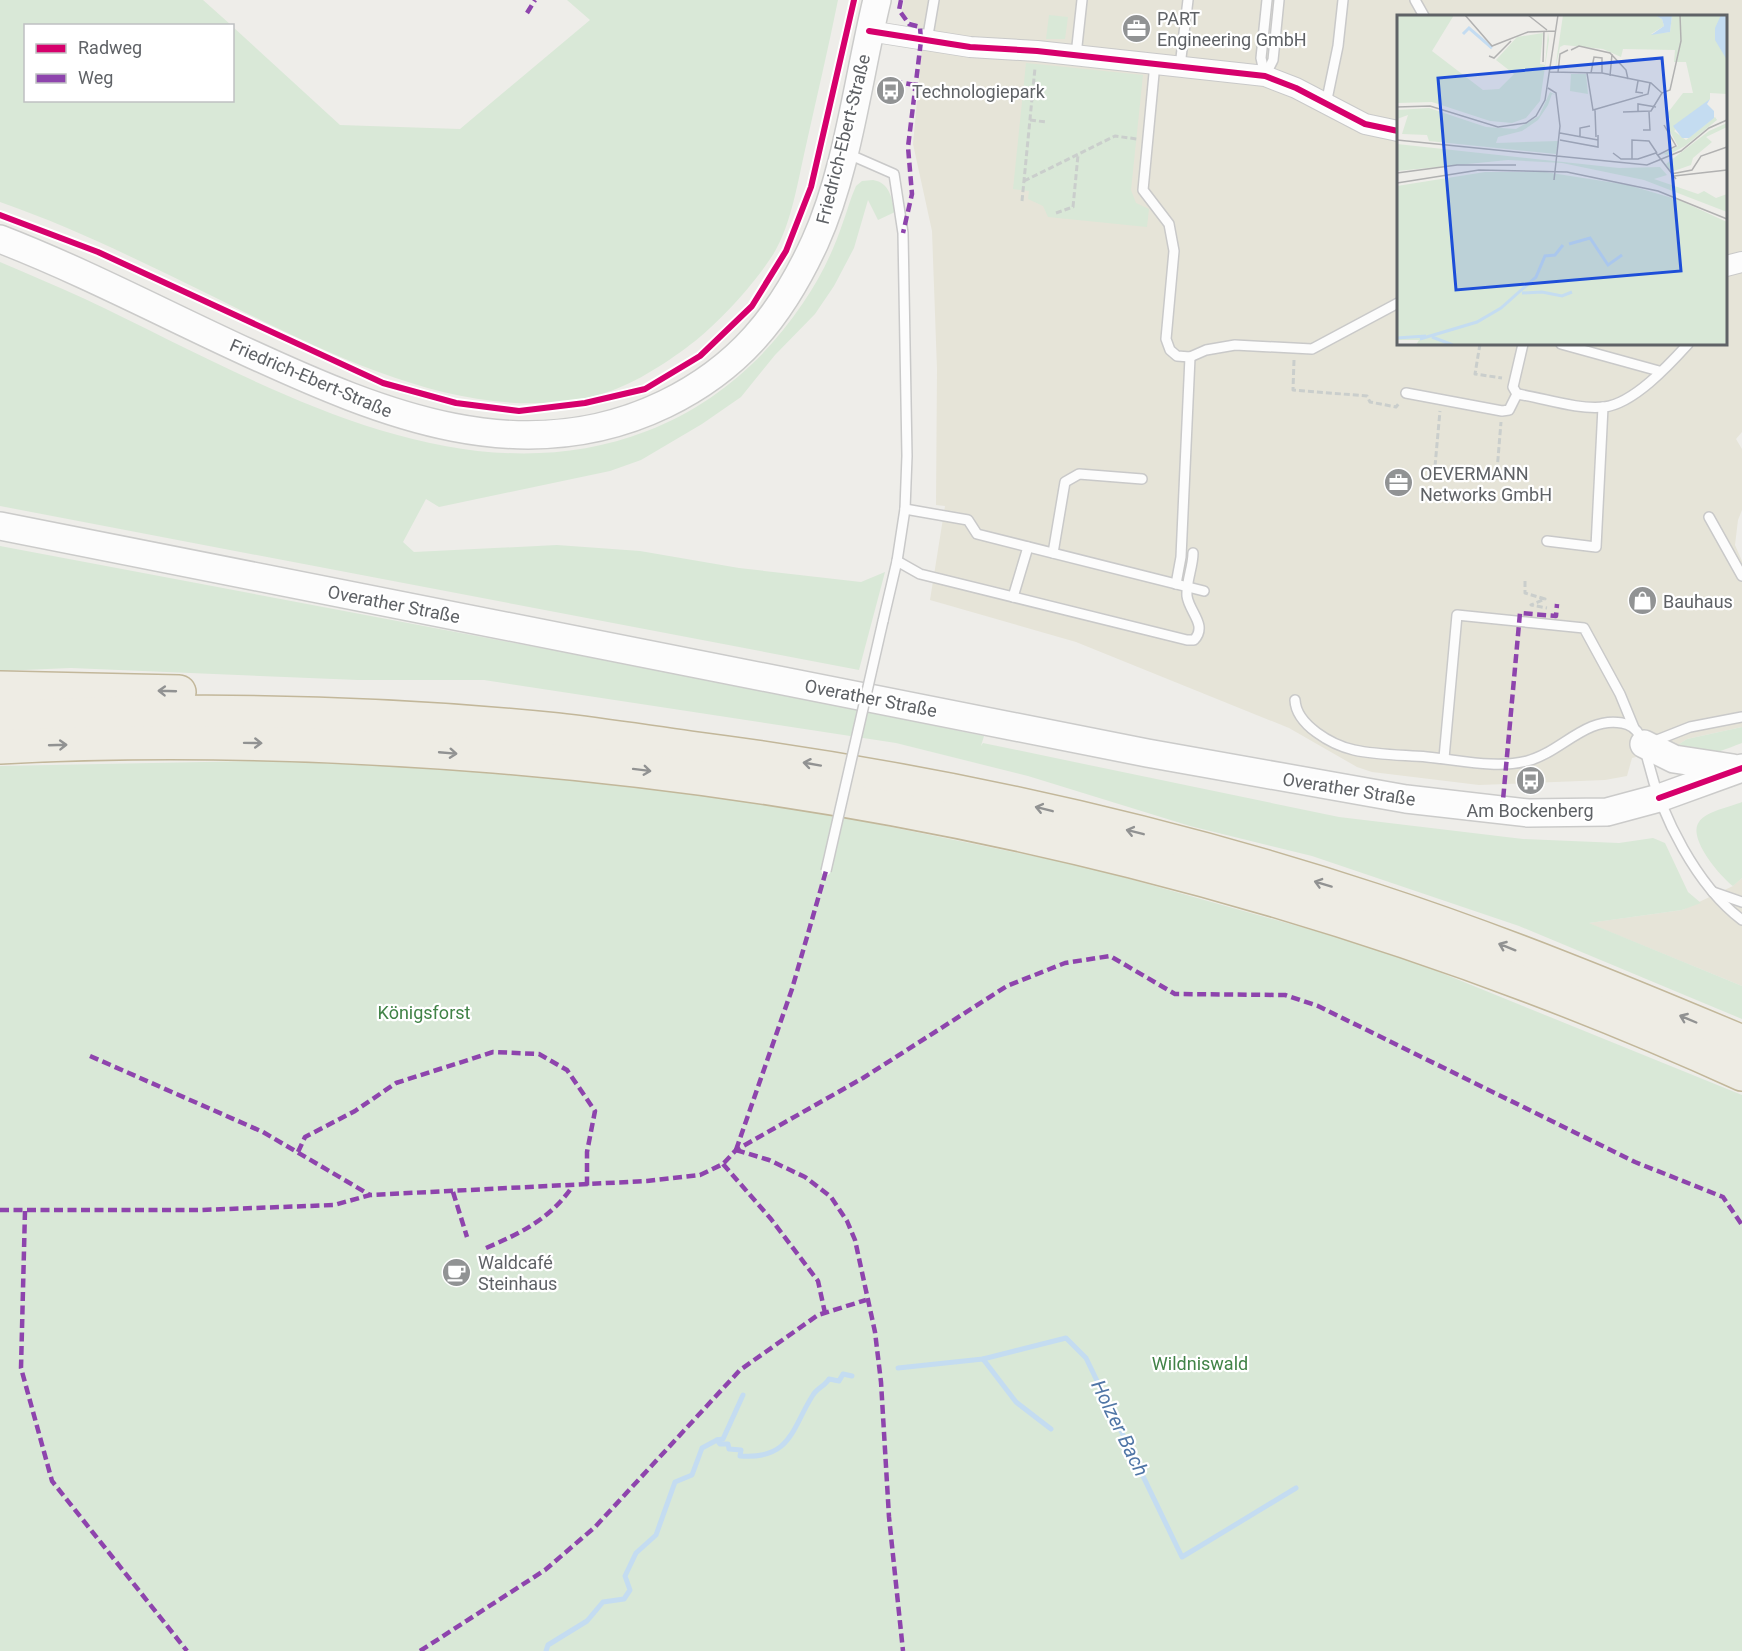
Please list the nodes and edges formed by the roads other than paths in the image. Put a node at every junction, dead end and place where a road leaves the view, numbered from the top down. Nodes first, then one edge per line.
1 (877, 0) edge
2 (934, 0) edge
3 (1082, 0) edge
4 (1188, 0) edge
5 (1267, 0) edge
6 (1279, 0) edge
7 (1343, 0) edge
8 (1415, 0) edge
9 (1423, 15) edge
10 (870, 32) junction
11 (927, 41) junction
12 (1076, 55) junction
13 (1155, 63) junction
14 (1180, 66) junction
15 (1265, 76) junction
16 (1326, 104) junction
17 (1397, 131) edge
18 (843, 151) junction
19 (0, 239) edge
20 (1742, 262) edge
21 (1727, 266) edge
22 (1397, 304) edge
23 (1522, 345) edge
24 (1565, 345) edge
25 (1687, 345) edge
26 (1190, 357) junction
27 (1659, 371) junction
28 (1406, 393) road end
29 (1517, 394) junction
30 (1603, 407) junction
31 (1142, 479) dead end
32 (905, 509) junction
33 (1709, 517) dead end
34 (0, 526) edge
35 (1547, 541) dead end
36 (1028, 547) junction
37 (1053, 553) junction
38 (1193, 553) dead end
39 (897, 561) junction
40 (1742, 576) edge
41 (1176, 584) junction
42 (1188, 587) junction
43 (1204, 591) dead end
44 (1013, 597) junction
45 (0, 688) edge
46 (1295, 700) dead end
47 (1742, 717) edge
48 (0, 718) edge
49 (559, 730) junction
50 (1639, 736) junction
51 (0, 747) edge
52 (1444, 758) junction
53 (1741, 769) edge
54 (1659, 798) junction
55 (826, 871) dead end
56 (1711, 891) junction
57 (1742, 902) edge
58 (1740, 917) edge
59 (1742, 1042) edge
60 (1742, 1074) edge

1 - 10 main road, Friedrich-Ebert-Straße
2 - 11 lane
3 - 12 lane
4 - 14 lane
5 - 15 lane
6 - 15 lane
7 - 16 lane
8 - 9 lane
10 - 11 street
10 - 18 main road, Friedrich-Ebert-Straße
11 - 12 street
12 - 13 street
13 - 14 street
13 - 26 lane
14 - 15 street
15 - 16 street
16 - 17 street
18 - 19 main road, Friedrich-Ebert-Straße
18 - 32 lane
20 - 21 street
22 - 26 lane
23 - 29 lane
24 - 27 lane
25 - 27 lane
26 - 41 lane
27 - 30 lane
28 - 29 lane
29 - 30 lane
30 - 35 lane
31 - 37 lane
32 - 36 lane
32 - 39 lane
33 - 40 lane
34 - 54 main road, Overather Straße
36 - 37 lane
36 - 44 lane
37 - 41 lane
38 - 42 lane
39 - 44 lane
39 - 55 lane, bridge
41 - 42 lane
42 - 43 lane
42 - 44 lane
49 -> 45 highway
46 - 52 lane
47 - 50 lane
48 - 49 highway
59 -> 49 highway
50 - 52 lane
50 - 52 lane
50 - 53 main road
50 - 54 lane
51 -> 60 highway
53 - 54 main road, Overather Straße
54 - 56 lane
56 - 57 lane
56 - 58 lane

